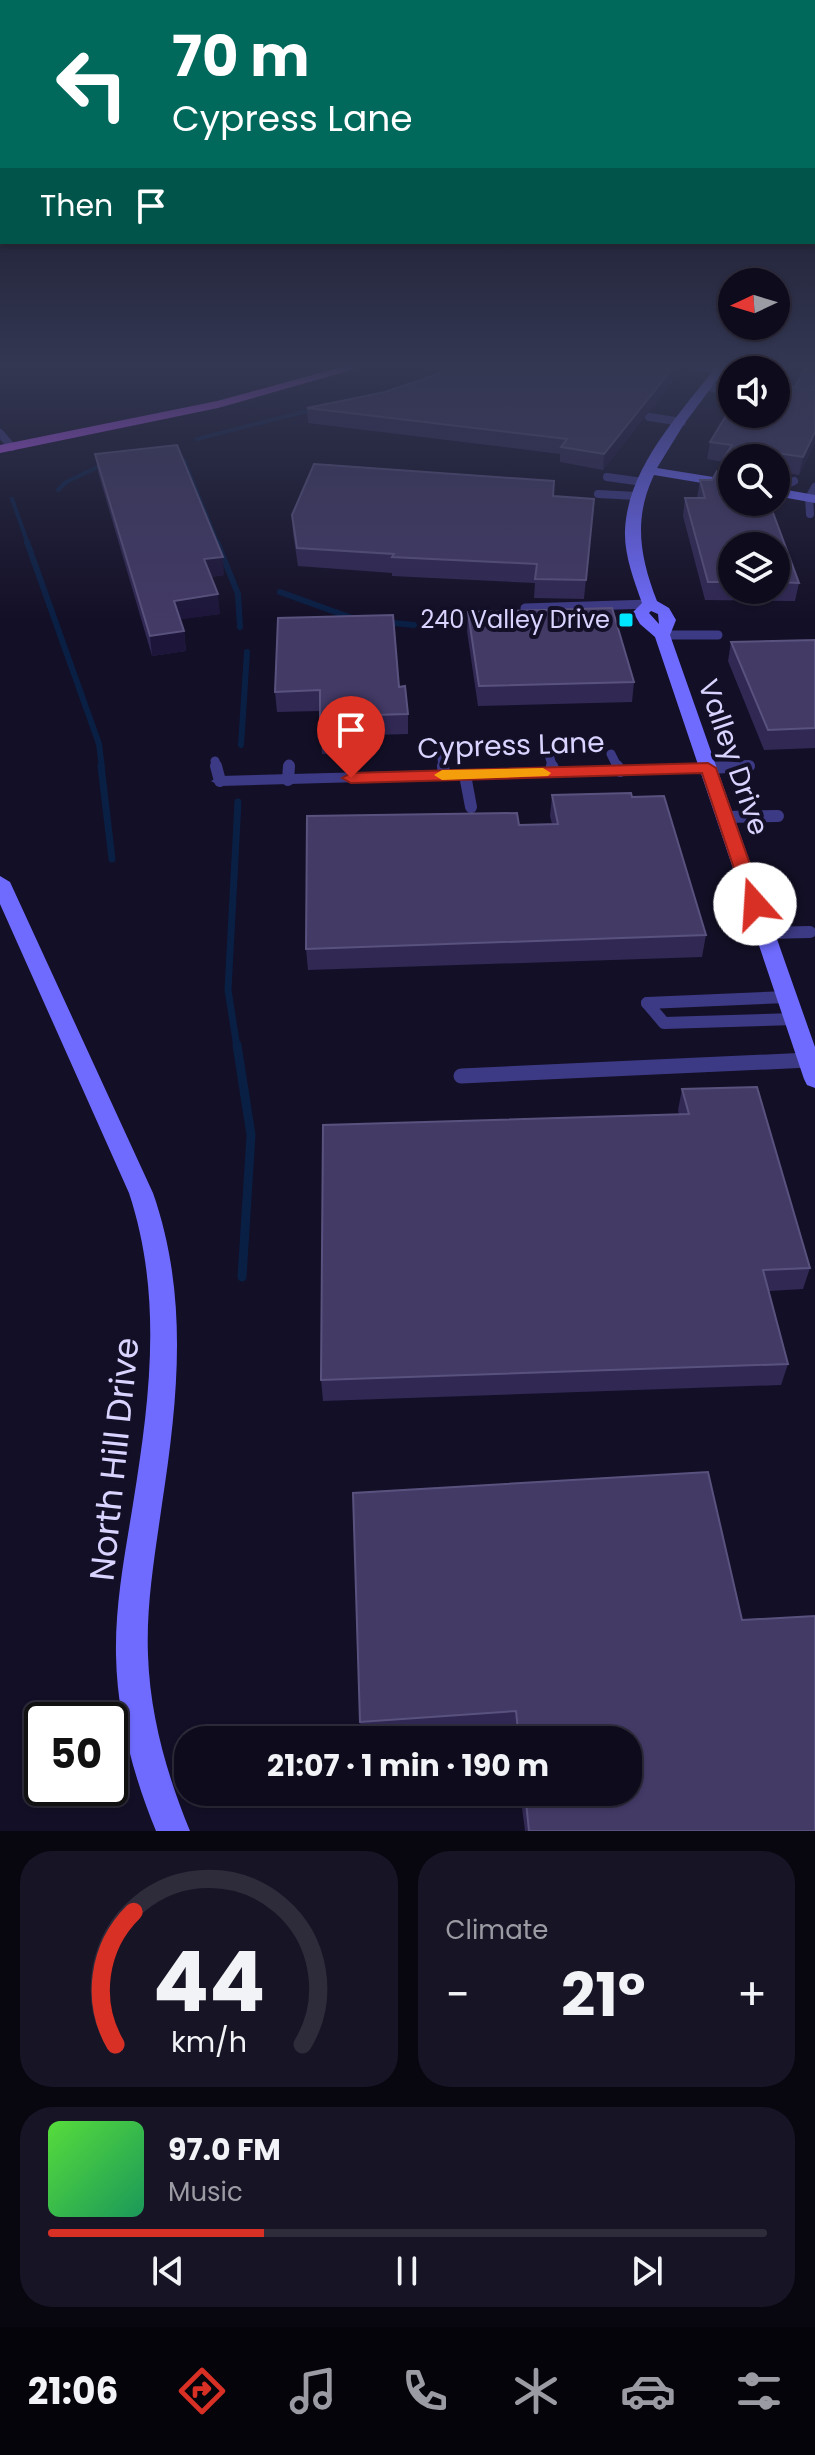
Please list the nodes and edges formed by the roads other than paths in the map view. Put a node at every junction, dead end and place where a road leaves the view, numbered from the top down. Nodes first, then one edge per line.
1 (664, 449) edge
2 (646, 476) junction
3 (607, 477) dead end
4 (794, 481) dead end
5 (718, 483) edge
6 (790, 483) edge
7 (790, 493) edge
8 (598, 494) dead end
9 (813, 495) edge
10 (637, 496) junction
11 (810, 514) dead end
12 (650, 604) junction
13 (525, 608) edge
14 (662, 635) junction
15 (718, 635) dead end
16 (441, 748) dead end
17 (215, 761) dead end
18 (749, 766) dead end
19 (708, 768) junction
20 (444, 775) junction
21 (465, 775) junction
22 (220, 781) joint
23 (471, 807) dead end
24 (778, 816) dead end
25 (725, 817) junction
26 (0, 882) edge
27 (810, 932) dead end
28 (765, 933) junction
29 (787, 997) junction
30 (794, 1019) junction
31 (812, 1070) edge
32 (461, 1076) dead end
33 (173, 1831) edge

1 - 2 main road, Valley Drive
2 - 3 lane
2 - 5 main road
2 - 10 main road, Valley Drive
4 - 6 lane
7 - 9 main road
8 - 10 lane
9 - 11 lane
10 - 12 main road, Valley Drive
12 - 13 lane
12 - 14 main road, Valley Drive
14 - 15 lane
14 - 19 main road, Valley Drive
16 - 20 lane
17 - 22 lane
18 - 19 lane
19 - 21 street, Cypress Lane
19 - 25 main road, Valley Drive
20 - 21 street, Cypress Lane
20 - 22 street, Cypress Lane
21 - 23 lane
24 - 25 lane
25 - 28 main road, Valley Drive
26 - 33 main road, North Hill Drive
27 - 28 lane
28 - 29 main road, Valley Drive
29 - 30 main road, Valley Drive
29 - 30 lane
30 - 31 main road, Valley Drive
31 - 32 lane

